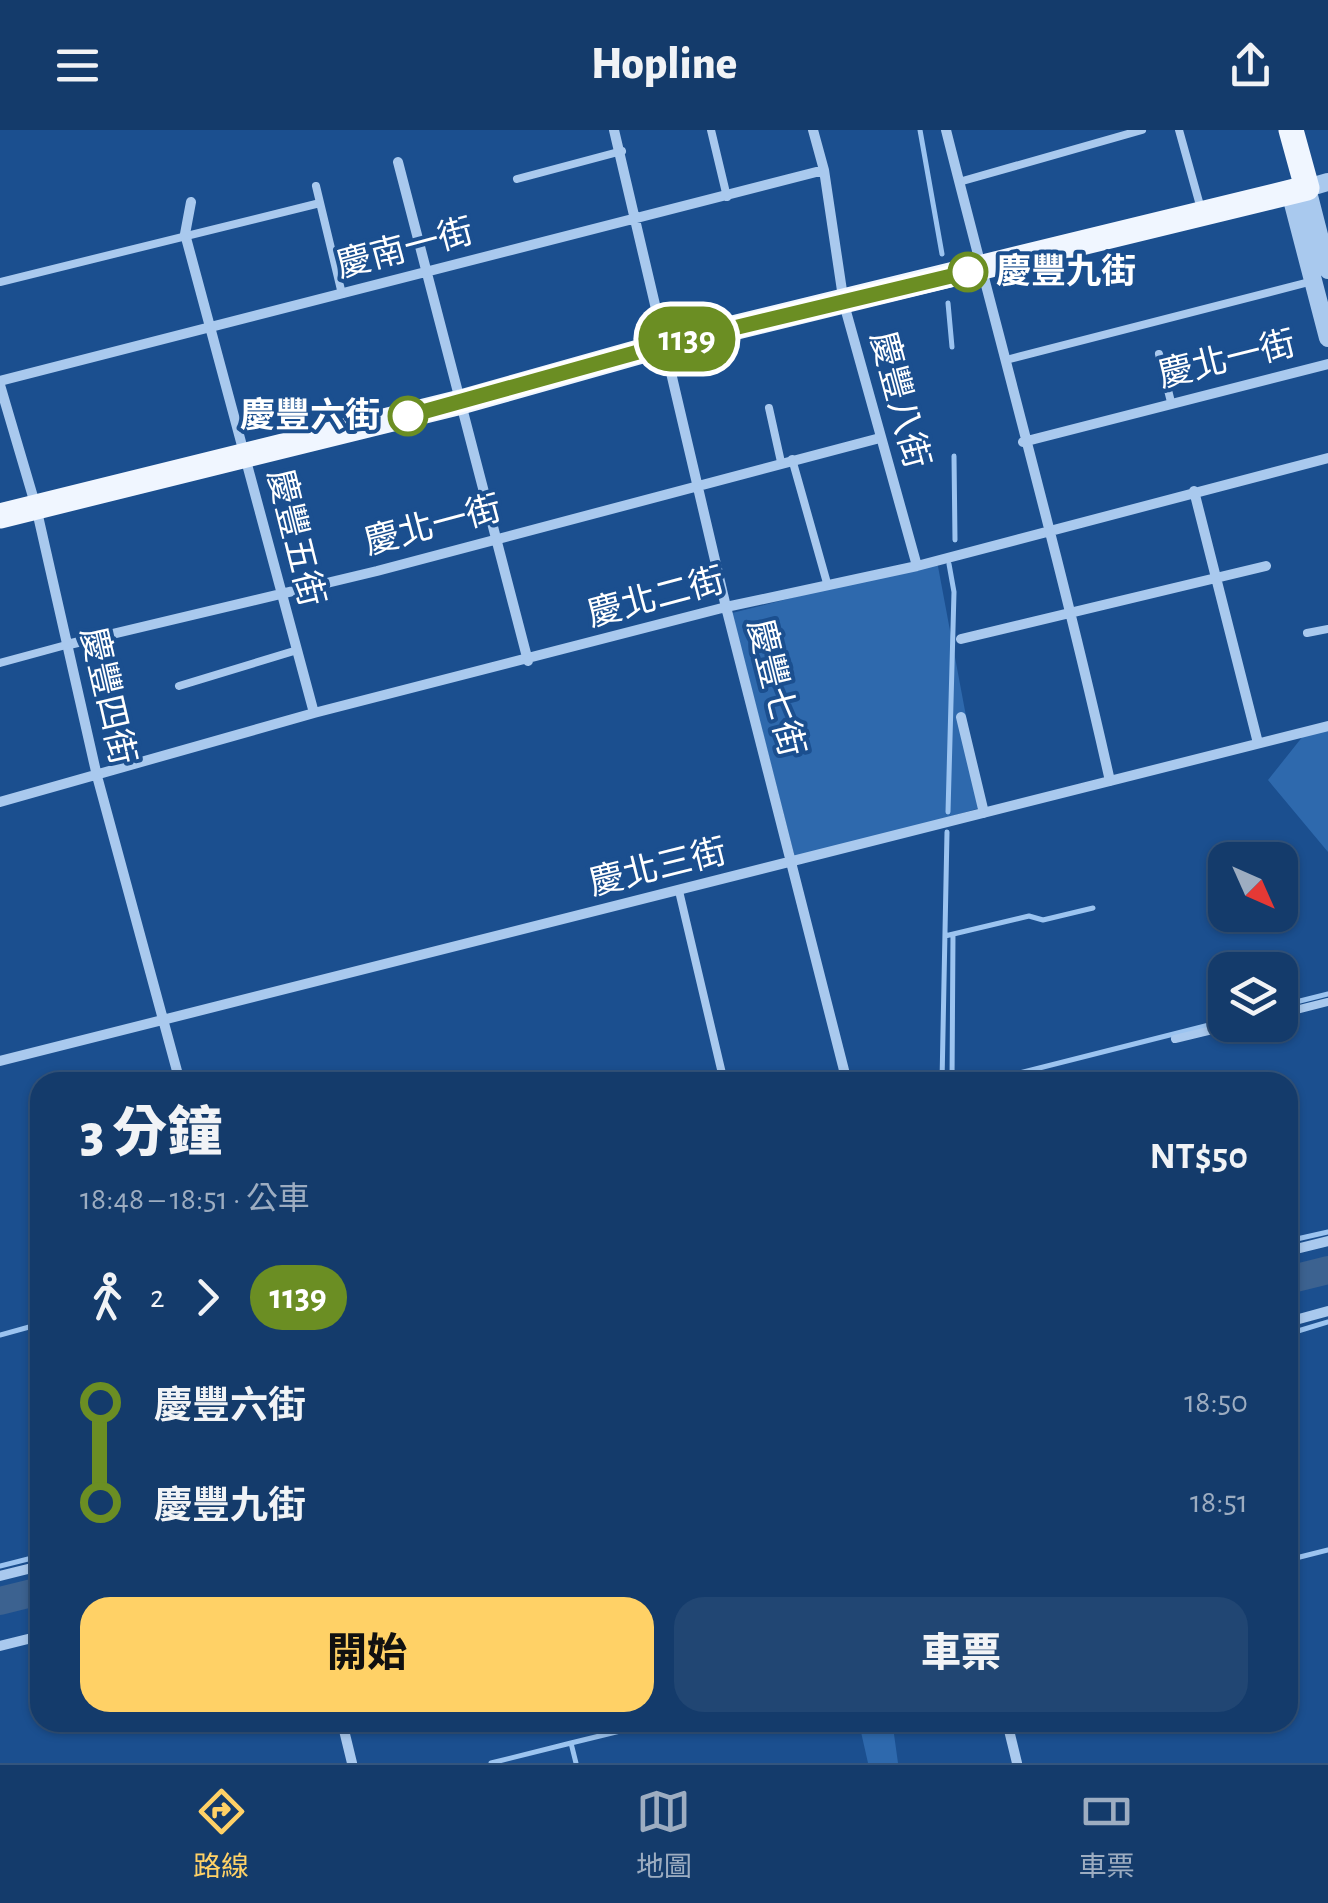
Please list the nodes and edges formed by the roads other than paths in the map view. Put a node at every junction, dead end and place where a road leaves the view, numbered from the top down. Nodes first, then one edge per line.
1 (614, 130) edge
2 (711, 130) edge
3 (813, 130) edge
4 (946, 130) edge
5 (1142, 130) edge
6 (1179, 130) edge
7 (1274, 130) edge
8 (1292, 130) edge
9 (622, 151) junction
10 (398, 162) dead end
11 (824, 170) junction
12 (517, 179) dead end
13 (959, 182) junction
14 (316, 186) dead end
15 (1308, 187) edge
16 (727, 197) junction
17 (191, 202) dead end
18 (320, 203) junction
19 (1203, 214) junction
20 (636, 217) junction
21 (185, 234) junction
22 (983, 268) junction
23 (425, 272) junction
24 (1320, 275) edge
25 (0, 282) edge
26 (342, 294) junction
27 (844, 304) junction
28 (209, 328) junction
29 (1328, 338) edge
30 (667, 344) junction
31 (1159, 354) dead end
32 (1006, 360) junction
33 (1328, 364) edge
34 (0, 383) edge
35 (461, 402) junction
36 (1172, 402) junction
37 (769, 408) dead end
38 (880, 438) junction
39 (1024, 442) junction
40 (246, 457) junction
41 (1328, 458) edge
42 (786, 460) junction
43 (697, 486) junction
44 (1194, 491) junction
45 (36, 507) junction
46 (0, 516) edge
47 (1047, 530) junction
48 (494, 538) junction
49 (917, 566) junction
50 (1266, 566) dead end
51 (1219, 576) junction
52 (827, 583) junction
53 (280, 594) junction
54 (726, 607) junction
55 (1072, 614) junction
56 (1328, 629) edge
57 (1307, 633) dead end
58 (961, 639) dead end
59 (66, 645) junction
60 (294, 650) junction
61 (528, 660) junction
62 (0, 663) edge
63 (179, 686) dead end
64 (314, 713) junction
65 (961, 718) dead end
66 (1328, 726) edge
67 (1258, 743) junction
68 (97, 776) junction
69 (1110, 781) junction
70 (0, 802) edge
71 (984, 813) junction
72 (791, 863) junction
73 (679, 890) junction
74 (1328, 1002) edge
75 (1298, 1010) edge
76 (163, 1018) junction
77 (1208, 1031) edge
78 (1174, 1039) dead end
79 (0, 1062) edge
80 (177, 1072) edge
81 (722, 1072) edge
82 (844, 1072) edge
83 (1328, 1241) edge
84 (1298, 1249) edge
85 (1328, 1311) edge
86 (1298, 1319) edge
87 (30, 1568) edge
88 (0, 1576) edge
89 (30, 1638) edge
90 (0, 1646) edge
91 (344, 1732) edge
92 (1010, 1732) edge
93 (352, 1763) edge
94 (1018, 1763) edge

1 - 9 street, 慶豐七街
2 - 16 lane
3 - 11 street, 慶豐八街
4 - 13 street
5 - 13 lane
6 - 19 lane
7 - 15 main road
8 - 15 main road
9 - 12 lane
9 - 20 street, 慶豐七街
10 - 23 street
11 - 16 street, 慶南一街
11 - 27 street, 慶豐八街
13 - 22 street
14 - 18 lane
15 - 19 main road
15 - 24 street
16 - 20 street, 慶南一街
17 - 21 street, 慶豐五街
18 - 21 lane
18 - 26 lane
19 - 22 main road
20 - 23 street, 慶南一街
20 - 30 street, 慶豐七街
21 - 25 lane
21 - 28 street, 慶豐五街
22 - 27 main road
22 - 32 street
23 - 26 street, 慶南一街
23 - 35 street
24 - 29 street
24 - 32 lane
26 - 28 street, 慶南一街
27 - 30 main road
27 - 38 street, 慶豐八街
28 - 34 street, 慶南一街
28 - 40 street, 慶豐五街
30 - 35 main road
30 - 43 street, 慶豐七街
31 - 36 lane
32 - 39 street
33 - 36 street, 慶北一街
34 - 45 street, 慶豐四街
35 - 40 main road
35 - 48 street
36 - 39 street, 慶北一街
37 - 42 lane
38 - 42 street, 慶北一街
38 - 49 street, 慶豐八街
39 - 47 street
40 - 45 main road
40 - 53 street, 慶豐五街
41 - 44 street, 慶北二街
42 - 43 street, 慶北一街
42 - 52 lane
43 - 48 street, 慶北一街
43 - 54 street, 慶豐七街
44 - 47 street, 慶北二街
44 - 51 street
45 - 46 main road
45 - 59 street, 慶豐四街
47 - 49 street, 慶北二街
47 - 55 street
48 - 53 street, 慶北一街
48 - 61 street
49 - 52 street, 慶北二街
50 - 51 street
51 - 55 street
51 - 67 street
52 - 54 street, 慶北二街
53 - 59 street, 慶北一街
53 - 60 street, 慶豐五街
54 - 61 street, 慶北二街
54 - 72 street, 慶豐七街
55 - 58 street
55 - 69 street
56 - 57 lane
59 - 62 lane, 慶北一街
59 - 68 street, 慶豐四街
60 - 63 lane
60 - 64 street, 慶豐五街
61 - 64 street, 慶北二街
64 - 68 street, 慶北二街
65 - 71 street
66 - 67 street, 慶北三街
67 - 69 street, 慶北三街
68 - 70 street, 慶北二街
68 - 76 street, 慶豐四街
69 - 71 street, 慶北三街
71 - 72 street, 慶北三街
72 - 73 street, 慶北三街
72 - 82 street, 慶豐七街
73 - 76 street, 慶北三街
73 - 81 lane
74 - 75 lane
76 - 79 street, 慶北三街
76 - 80 street, 慶豐四街
77 - 78 lane
83 - 84 street
85 - 86 street
87 - 88 street
89 - 90 street
91 - 93 street
92 - 94 street

